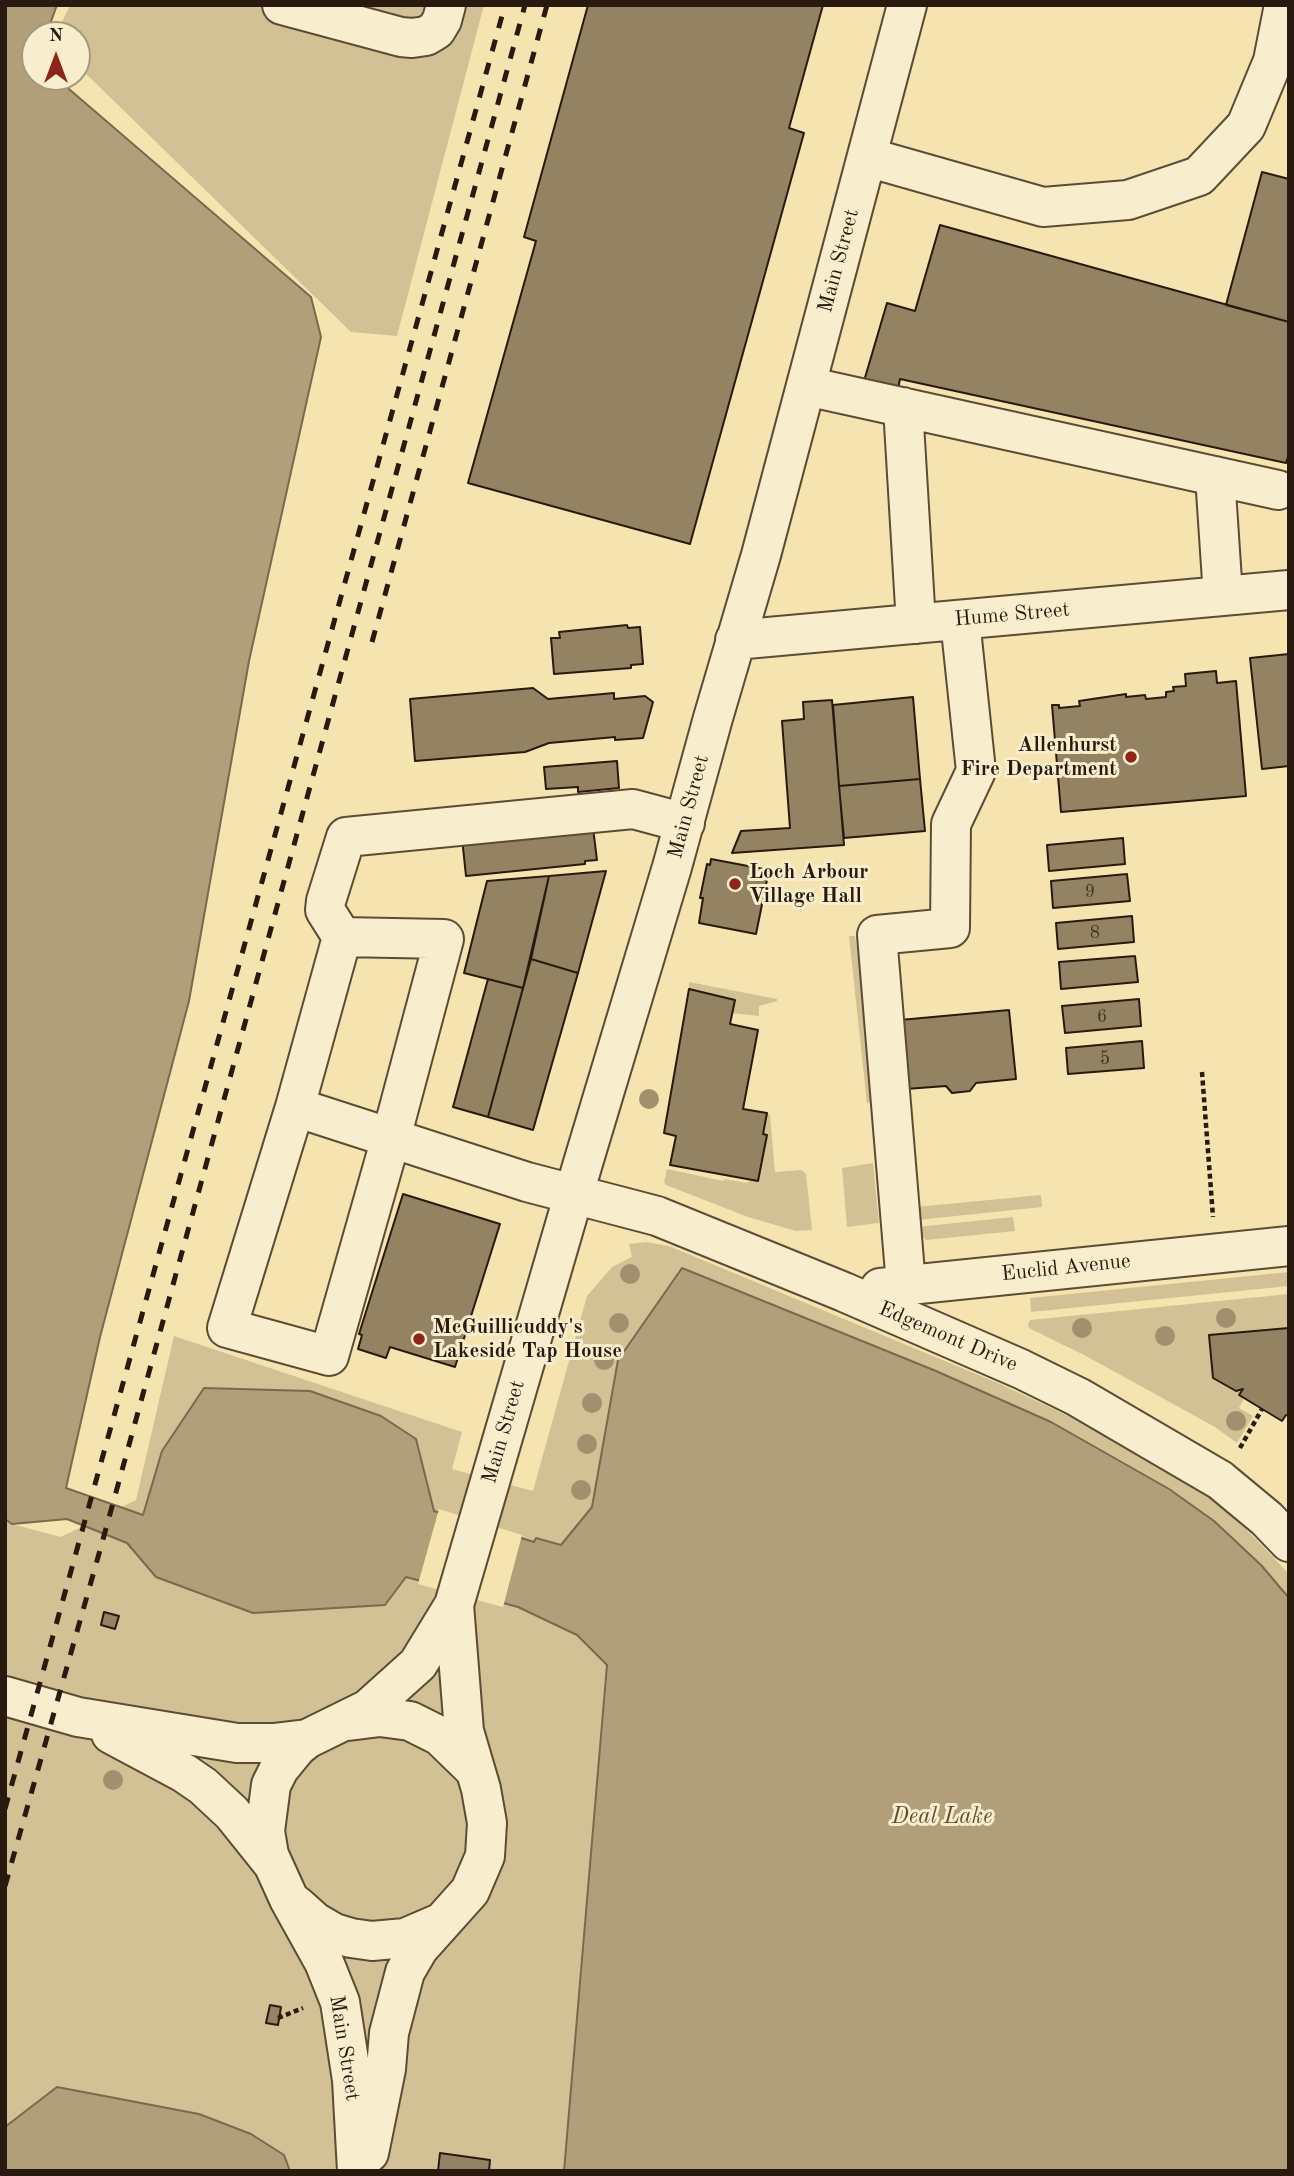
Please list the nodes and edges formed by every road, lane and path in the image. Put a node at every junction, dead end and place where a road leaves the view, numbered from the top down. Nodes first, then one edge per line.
1 (282, 5) edge
2 (446, 5) edge
3 (907, 5) edge
4 (1284, 5) edge
5 (867, 157) junction
6 (806, 386) junction
7 (903, 407) junction
8 (1215, 476) junction
9 (1278, 490) dead end
10 (1289, 590) edge
11 (1223, 596) junction
12 (960, 620) junction
13 (916, 624) junction
14 (735, 640) junction
15 (685, 823) junction
16 (342, 937) junction
17 (1202, 1072) dead end
18 (295, 1107) junction
19 (391, 1138) junction
20 (574, 1193) junction
21 (1289, 1246) edge
22 (1216, 1252) junction
23 (906, 1285) junction
24 (844, 1292) junction
25 (1262, 1409) dead end
26 (1243, 1442) dead end
27 (1289, 1542) edge
28 (454, 1605) junction
29 (5, 1696) edge
30 (78, 1717) junction
31 (323, 1731) junction
32 (475, 1770) junction
33 (273, 1864) junction
34 (289, 1899) junction
35 (440, 1923) junction
36 (312, 2005) dead end
37 (278, 2018) dead end
38 (357, 2171) edge
39 (364, 2171) edge

1 - 2 street
3 - 5 street, Main Street
4 - 5 street
5 - 6 street, Main Street
6 - 7 street
6 - 14 street, Main Street
7 - 8 street
7 - 13 street
8 - 9 street
8 - 11 street
10 - 11 street, Hume Street
11 - 12 street, Hume Street
12 - 13 street, Hume Street
12 - 23 street
13 - 14 street, Hume Street
14 - 15 street, Main Street
15 - 16 street
15 - 20 street, Main Street
16 - 18 street
16 - 19 street
17 - 22 path
18 - 19 street, Edgemont Drive
18 - 19 street
19 - 20 street, Edgemont Drive
20 - 24 street, Edgemont Drive
20 - 28 street, Main Street
21 - 22 street, Euclid Avenue
22 - 23 street, Euclid Avenue
23 - 24 street, Euclid Avenue
24 - 27 street, Edgemont Drive
25 - 26 path
28 - 31 street, Main Street
28 - 32 street, Main Street
29 - 30 street
30 - 31 street
30 - 33 street
31 - 32 street
31 - 33 street, Main Street
32 - 35 street, Main Street
33 - 34 street, Main Street
34 - 35 street
34 - 38 street, Main Street
35 - 39 street, Main Street
36 - 37 path

